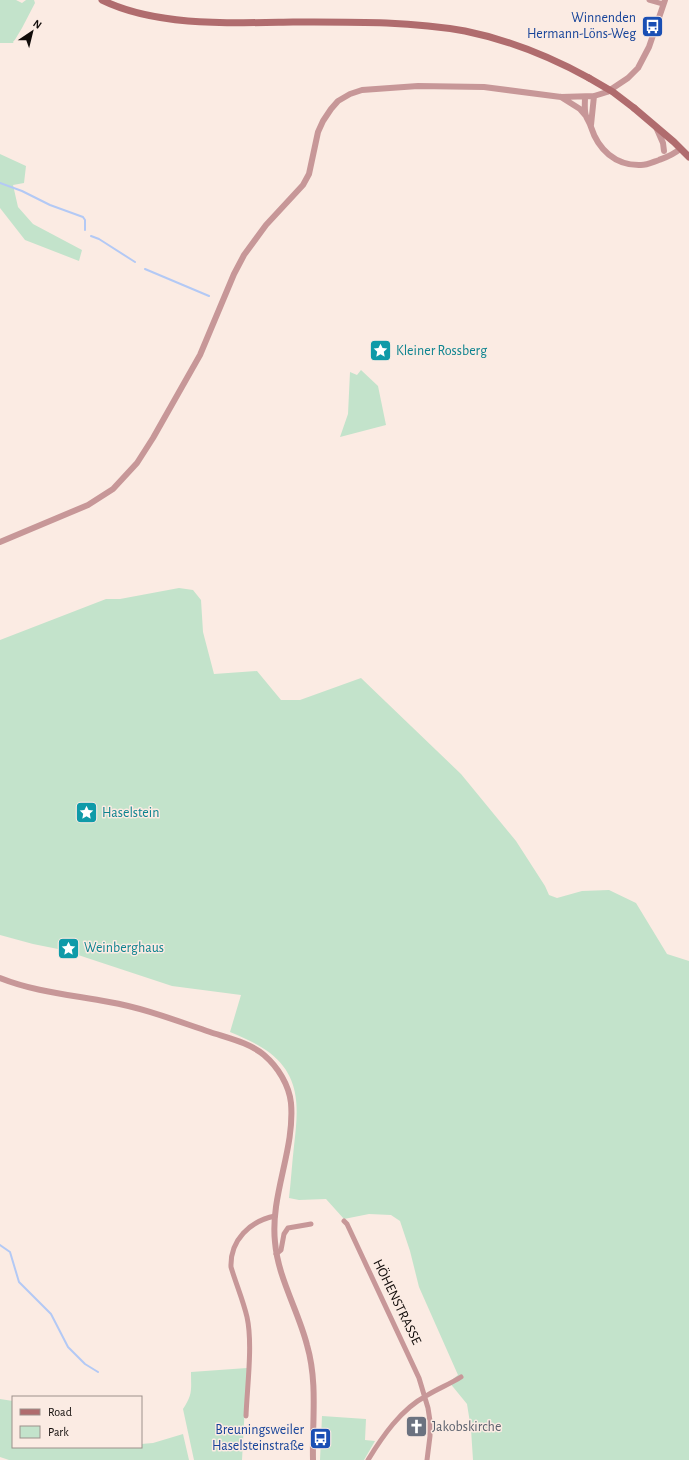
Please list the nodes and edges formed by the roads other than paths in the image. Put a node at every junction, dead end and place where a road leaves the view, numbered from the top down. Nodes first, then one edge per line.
1 (102, 0) edge
2 (649, 0) edge
3 (657, 1) edge
4 (664, 2) edge
5 (594, 96) junction
6 (561, 97) junction
7 (585, 97) junction
8 (586, 116) junction
9 (591, 125) junction
10 (656, 127) junction
11 (674, 142) junction
12 (680, 149) junction
13 (664, 151) junction
14 (689, 157) edge
15 (659, 160) junction
16 (0, 542) edge
17 (0, 978) edge
18 (275, 1216) junction
19 (344, 1220) dead end
20 (311, 1224) dead end
21 (276, 1254) junction
22 (461, 1377) dead end
23 (425, 1396) junction
24 (246, 1416) dead end
25 (313, 1460) edge
26 (368, 1460) edge
27 (427, 1460) edge

1 - 10 main road, bridge
2 - 3 street
3 - 4 street
4 - 5 street
5 - 7 street
5 - 9 street
6 - 7 street
6 - 8 street
6 - 16 street
7 - 8 street
8 - 9 street
9 - 15 street
10 - 11 main road
10 - 13 street
11 - 12 main road
11 - 13 street
12 - 14 main road
12 - 15 street
13 - 15 street
17 - 18 street
18 - 21 street
18 - 24 street
19 - 23 street, HÖHENSTRASSE
20 - 21 street
21 - 25 street
22 - 23 street
23 - 26 street
23 - 27 street, HÖHENSTRASSE

